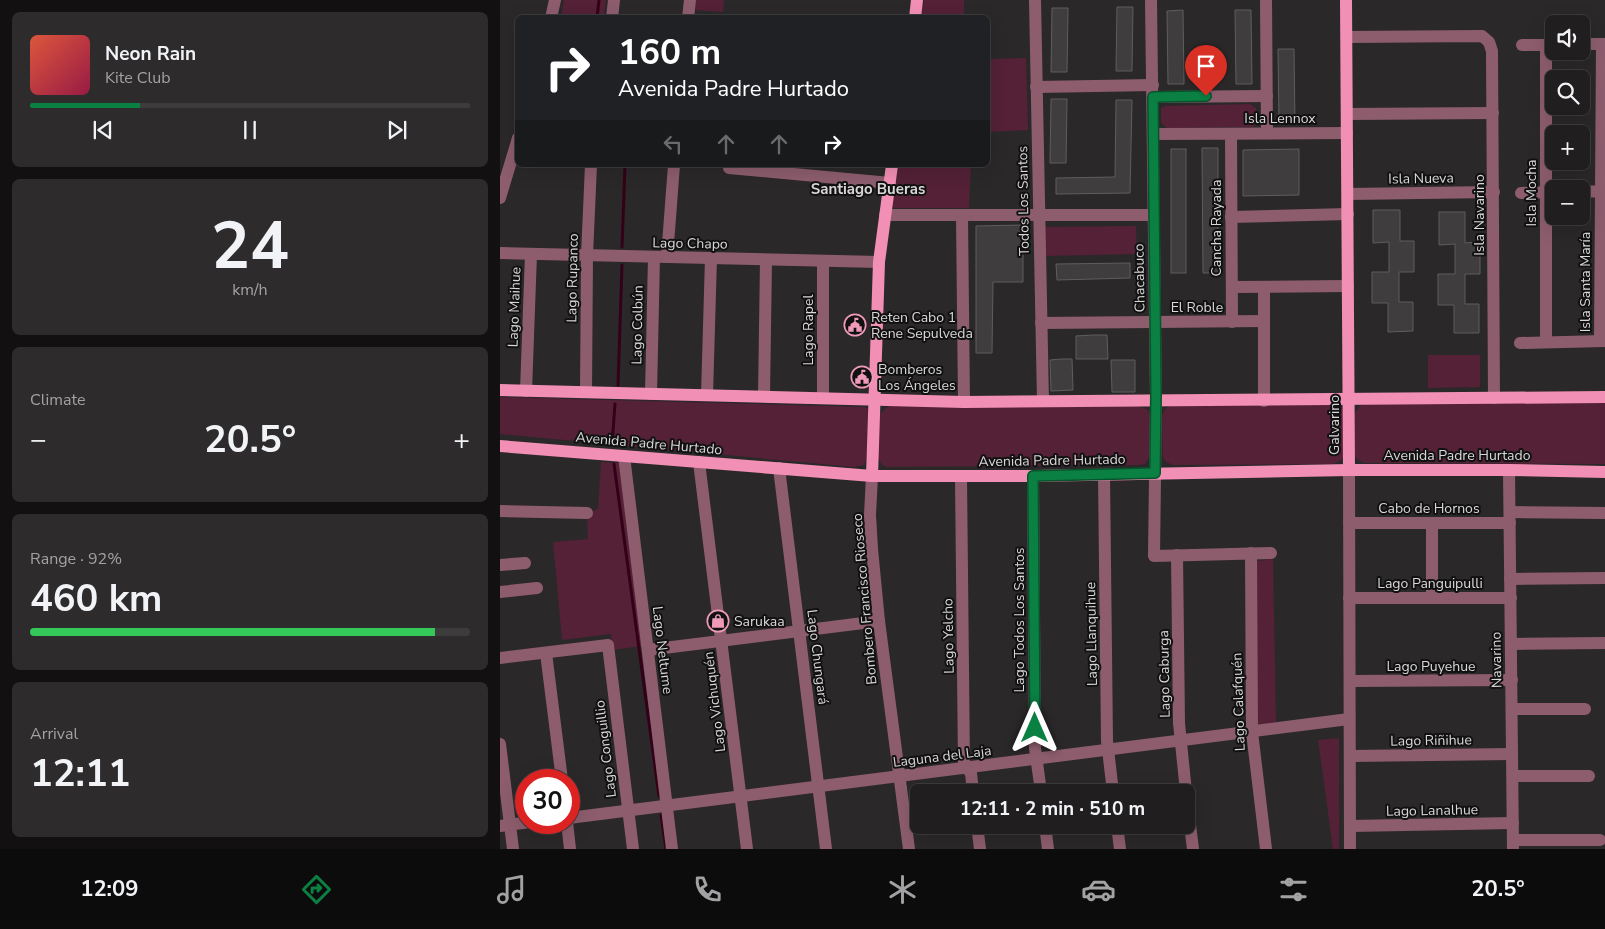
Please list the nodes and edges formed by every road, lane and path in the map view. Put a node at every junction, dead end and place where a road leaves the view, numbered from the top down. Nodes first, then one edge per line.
1 (555, 0) edge
2 (614, 0) edge
3 (690, 0) edge
4 (917, 0) edge
5 (1036, 0) edge
6 (1151, 0) edge
7 (1266, 0) edge
8 (1346, 0) edge
9 (552, 15) edge
10 (612, 15) edge
11 (692, 15) edge
12 (914, 15) edge
13 (1347, 37) junction
14 (1590, 44) edge
15 (1603, 44) edge
16 (1522, 45) dead end
17 (1545, 45) edge
18 (1550, 60) edge
19 (1036, 87) junction
20 (1153, 91) junction
21 (1267, 96) junction
22 (1493, 113) junction
23 (1347, 114) junction
24 (1347, 133) junction
25 (1154, 134) junction
26 (1231, 134) junction
27 (1267, 134) junction
28 (515, 148) edge
29 (591, 167) edge
30 (674, 167) edge
31 (892, 167) edge
32 (729, 168) dead end
33 (1550, 180) edge
34 (890, 183) junction
35 (1603, 191) edge
36 (1494, 192) junction
37 (1545, 192) edge
38 (1590, 192) edge
39 (1521, 193) dead end
40 (1348, 194) junction
41 (500, 198) edge
42 (1348, 214) junction
43 (885, 215) junction
44 (1153, 215) junction
45 (962, 216) junction
46 (1038, 216) junction
47 (1231, 217) junction
48 (1549, 225) edge
49 (500, 253) edge
50 (531, 254) junction
51 (587, 255) junction
52 (654, 257) junction
53 (667, 257) junction
54 (711, 258) junction
55 (766, 260) junction
56 (822, 261) junction
57 (879, 262) junction
58 (1348, 286) junction
59 (1232, 287) junction
60 (1264, 287) junction
61 (1264, 321) junction
62 (1155, 322) junction
63 (1232, 322) junction
64 (1041, 323) junction
65 (1602, 341) edge
66 (1546, 342) junction
67 (1520, 343) dead end
68 (500, 390) edge
69 (526, 391) junction
70 (586, 392) junction
71 (651, 394) junction
72 (707, 395) junction
73 (764, 396) junction
74 (1605, 397) edge
75 (823, 398) junction
76 (1494, 398) junction
77 (874, 399) junction
78 (1348, 399) junction
79 (1156, 400) junction
80 (1043, 401) junction
81 (1264, 401) junction
82 (964, 402) junction
83 (500, 446) edge
84 (624, 456) junction
85 (699, 462) junction
86 (780, 468) junction
87 (1349, 470) junction
88 (1509, 470) junction
89 (1605, 472) edge
90 (1155, 473) junction
91 (1104, 474) junction
92 (872, 476) junction
93 (1033, 476) junction
94 (961, 477) junction
95 (500, 511) edge
96 (586, 513) dead end
97 (1605, 513) edge
98 (1510, 518) junction
99 (1349, 523) junction
100 (1432, 523) junction
101 (1251, 553) junction
102 (1271, 554) dead end
103 (1177, 555) junction
104 (525, 562) dead end
105 (500, 565) edge
106 (1605, 578) edge
107 (1510, 579) junction
108 (537, 588) dead end
109 (500, 592) edge
110 (1349, 598) junction
111 (1432, 598) junction
112 (1511, 598) junction
113 (879, 621) junction
114 (800, 631) junction
115 (722, 641) junction
116 (1511, 644) junction
117 (1605, 644) edge
118 (648, 650) junction
119 (546, 653) junction
120 (500, 658) edge
121 (1512, 680) junction
122 (1350, 681) junction
123 (1512, 709) junction
124 (1585, 709) dead end
125 (1350, 720) junction
126 (1252, 732) junction
127 (1180, 741) junction
128 (500, 744) edge
129 (1108, 750) junction
130 (1512, 754) junction
131 (1350, 756) junction
132 (1036, 759) junction
133 (967, 768) junction
134 (561, 769) edge
135 (899, 776) junction
136 (1513, 776) junction
137 (1589, 776) dead end
138 (972, 784) edge
139 (1040, 784) edge
140 (1112, 784) edge
141 (1185, 784) edge
142 (819, 786) junction
143 (741, 796) junction
144 (667, 805) junction
145 (628, 810) junction
146 (580, 817) edge
147 (1513, 823) junction
148 (505, 826) edge
149 (1350, 826) junction
150 (568, 834) edge
151 (978, 834) edge
152 (1046, 834) edge
153 (1119, 834) edge
154 (1191, 834) edge
155 (1600, 840) dead end
156 (1513, 844) edge
157 (513, 849) edge
158 (570, 849) edge
159 (633, 849) edge
160 (672, 849) edge
161 (747, 849) edge
162 (826, 849) edge
163 (908, 849) edge
164 (980, 849) edge
165 (1048, 849) edge
166 (1120, 849) edge
167 (1193, 849) edge
168 (1266, 849) edge
169 (1350, 849) edge

1 - 9 street
2 - 10 street
3 - 11 street
4 - 12 main road
5 - 19 street, Todos Los Santos
6 - 20 street, Chacabuco
7 - 21 street
8 - 13 main road, Galvarino
13 - 22 street, Isla Navarino
13 - 23 main road, Galvarino
14 - 15 street
15 - 35 street, Isla Santa María
16 - 17 street
18 - 33 street, Isla Mocha
19 - 20 street
19 - 46 street, Todos Los Santos
20 - 21 street
20 - 25 street, Chacabuco
21 - 27 street
22 - 23 street
22 - 36 street, Isla Navarino
23 - 24 main road, Galvarino
24 - 27 street, Isla Lennox
24 - 40 main road, Galvarino
25 - 26 street, Isla Lennox
25 - 44 street, Chacabuco
26 - 27 street, Isla Lennox
26 - 47 street, Cancha Rayada
28 - 41 street
29 - 51 street, Lago Rupanco
30 - 53 street
31 - 34 main road, Bombero Francisco Rioseco
32 - 34 street
34 - 43 main road, Bombero Francisco Rioseco
35 - 38 street
35 - 65 street, Isla Santa María
36 - 40 street, Isla Nueva
36 - 76 street, Isla Navarino
37 - 39 street
40 - 42 main road, Galvarino
42 - 47 street
42 - 58 main road, Galvarino
43 - 45 street
43 - 57 main road, Bombero Francisco Rioseco
44 - 46 street
44 - 62 street, Chacabuco
45 - 46 street
45 - 82 street
46 - 64 street, Todos Los Santos
47 - 59 street, Cancha Rayada
48 - 66 street, Isla Mocha
49 - 50 street, Lago Chapo
50 - 51 street, Lago Chapo
50 - 69 street, Lago Maihue
51 - 52 street, Lago Chapo
51 - 70 street, Lago Rupanco
52 - 53 street, Lago Chapo
52 - 71 street, Lago Colbún
53 - 54 street, Lago Chapo
54 - 55 street, Lago Chapo
54 - 72 street
55 - 56 street, Lago Chapo
55 - 73 street
56 - 57 street, Lago Chapo
56 - 75 street, Lago Rapel
57 - 77 main road, Bombero Francisco Rioseco
58 - 60 street, El Roble
58 - 78 main road, Galvarino
59 - 60 street, El Roble
59 - 63 street, Cancha Rayada
60 - 61 street
61 - 63 street, El Roble
61 - 81 street
62 - 63 street, El Roble
62 - 64 street, El Roble
62 - 79 street, Chacabuco
64 - 80 street, Todos Los Santos
65 - 66 street
66 - 67 street
68 - 69 main road
69 - 70 main road
70 - 71 main road
71 - 72 main road
72 - 73 main road
73 - 75 main road
74 - 76 main road
75 - 77 main road
76 - 78 main road
77 - 82 main road
77 - 92 main road, Bombero Francisco Rioseco
78 - 81 main road
78 - 87 main road, Galvarino
79 - 80 main road
79 - 81 main road
79 - 90 street, Chacabuco
80 - 82 main road
83 - 84 main road, Avenida Padre Hurtado
84 - 85 main road, Avenida Padre Hurtado
84 - 118 street, Lago Neltume
85 - 86 main road, Avenida Padre Hurtado
85 - 115 street, Lago Vichuquén
86 - 92 main road, Avenida Padre Hurtado
86 - 114 street, Lago Chungará
87 - 88 main road, Avenida Padre Hurtado
87 - 90 main road, Avenida Padre Hurtado
87 - 99 street, Galvarino
88 - 89 main road, Avenida Padre Hurtado
88 - 98 street, Navarino
90 - 91 main road, Avenida Padre Hurtado
90 - 103 street, Chacabuco
91 - 93 main road, Avenida Padre Hurtado
91 - 129 street, Lago Llanquihue
92 - 94 main road, Avenida Padre Hurtado
92 - 113 street, Bombero Francisco Rioseco
93 - 94 main road, Avenida Padre Hurtado
93 - 132 street, Lago Todos Los Santos
94 - 133 street, Lago Yelcho
95 - 96 street
97 - 98 street, Cabo de Hornos
98 - 100 street, Cabo de Hornos
98 - 107 street, Navarino
99 - 100 street, Cabo de Hornos
99 - 110 street, Galvarino
100 - 111 street
101 - 102 street
101 - 103 street
101 - 126 street, Lago Calafquén
103 - 127 street, Lago Caburga
104 - 105 street
106 - 107 street
107 - 112 street, Navarino
108 - 109 street
110 - 111 street, Lago Panguipulli
110 - 122 street, Galvarino
111 - 112 street, Lago Panguipulli
112 - 116 street, Navarino
113 - 114 street
113 - 135 street, Bombero Francisco Rioseco
114 - 115 street
114 - 142 street, Lago Chungará
115 - 118 street
115 - 143 street, Lago Vichuquén
116 - 117 street
116 - 121 street, Navarino
118 - 144 street, Lago Neltume
119 - 120 street
119 - 134 street
119 - 145 street, Lago Conguillio
121 - 122 street, Lago Puyehue
121 - 123 street, Navarino
122 - 125 street, Galvarino
123 - 124 street
123 - 130 street, Navarino
125 - 126 street, Laguna del Laja
125 - 131 street, Galvarino
126 - 127 street, Laguna del Laja
126 - 168 street, Lago Calafquén
127 - 129 street, Laguna del Laja
127 - 141 street, Lago Caburga
128 - 148 street
129 - 132 street, Laguna del Laja
129 - 140 street, Lago Llanquihue
130 - 131 street, Lago Riñihue
130 - 136 street, Navarino
131 - 149 street, Galvarino
132 - 133 street, Laguna del Laja
132 - 139 street, Lago Todos Los Santos
133 - 135 street, Laguna del Laja
133 - 138 street, Lago Yelcho
135 - 142 street, Laguna del Laja
135 - 163 street, Bombero Francisco Rioseco
136 - 137 street
136 - 147 street, Navarino
142 - 143 street, Laguna del Laja
142 - 162 street, Lago Chungará
143 - 144 street, Laguna del Laja
143 - 161 street, Lago Vichuquén
144 - 145 street, Laguna del Laja
144 - 160 street, Lago Neltume
145 - 146 street, Laguna del Laja
145 - 159 street, Lago Conguillio
147 - 149 street, Lago Lanalhue
147 - 156 street, Navarino
148 - 157 street
149 - 169 street, Galvarino
150 - 158 street
151 - 164 street
152 - 165 street
153 - 166 street
154 - 167 street, Lago Caburga
155 - 156 street

